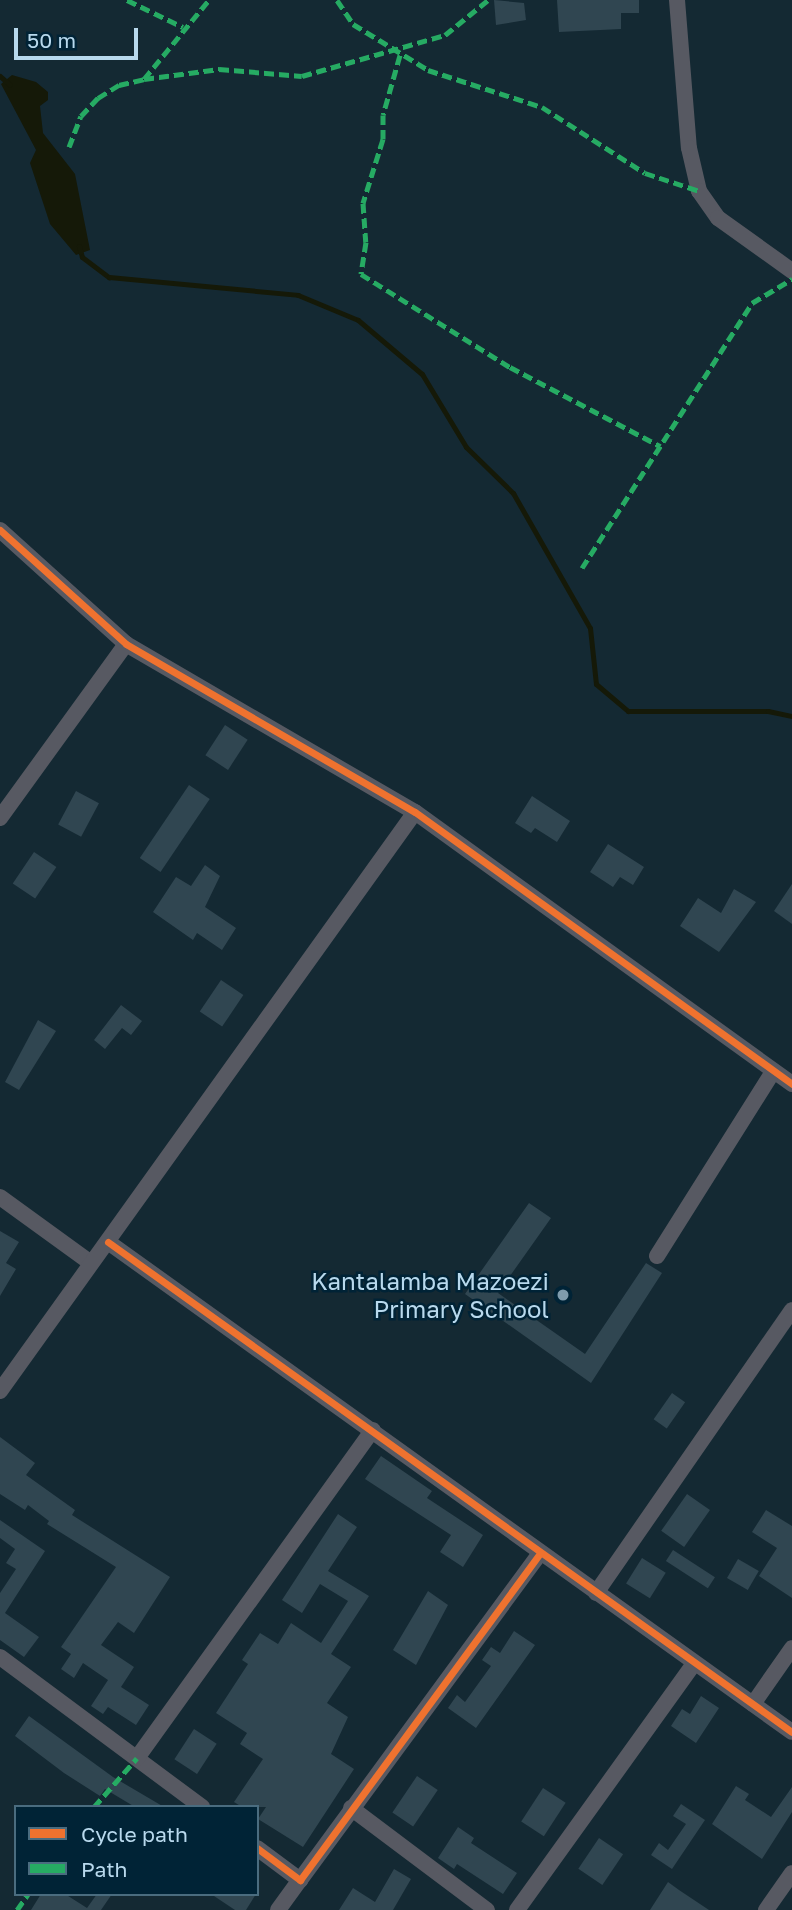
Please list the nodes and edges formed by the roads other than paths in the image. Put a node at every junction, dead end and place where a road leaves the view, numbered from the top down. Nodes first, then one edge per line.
1 (677, 0) edge
2 (792, 271) edge
3 (0, 530) edge
4 (126, 644) junction
5 (415, 812) junction
6 (0, 818) edge
7 (773, 1072) junction
8 (792, 1084) edge
9 (0, 1197) edge
10 (108, 1242) junction
11 (657, 1256) dead end
12 (91, 1263) junction
13 (792, 1310) edge
14 (0, 1391) edge
15 (373, 1430) junction
16 (540, 1553) junction
17 (596, 1593) junction
18 (792, 1648) edge
19 (0, 1657) edge
20 (694, 1664) junction
21 (785, 1671) edge
22 (753, 1704) junction
23 (792, 1732) edge
24 (137, 1758) junction
25 (199, 1805) edge
26 (351, 1808) junction
27 (259, 1849) edge
28 (792, 1873) edge
29 (300, 1880) junction
30 (278, 1910) edge
31 (487, 1910) edge
32 (517, 1910) edge
33 (766, 1910) edge

1 - 2 street
3 - 4 street
4 - 5 street
4 - 6 street
5 - 7 street
5 - 10 street
7 - 8 street
7 - 11 street
9 - 12 street
10 - 12 street
10 - 15 street
12 - 14 street
13 - 17 street
15 - 16 street
15 - 24 street
16 - 17 street
16 - 26 street
17 - 20 street
18 - 21 street
19 - 24 street
20 - 22 street
20 - 32 street
21 - 22 street
22 - 23 street
24 - 25 street
26 - 29 street
26 - 31 street
27 - 29 street
28 - 33 street
29 - 30 street

